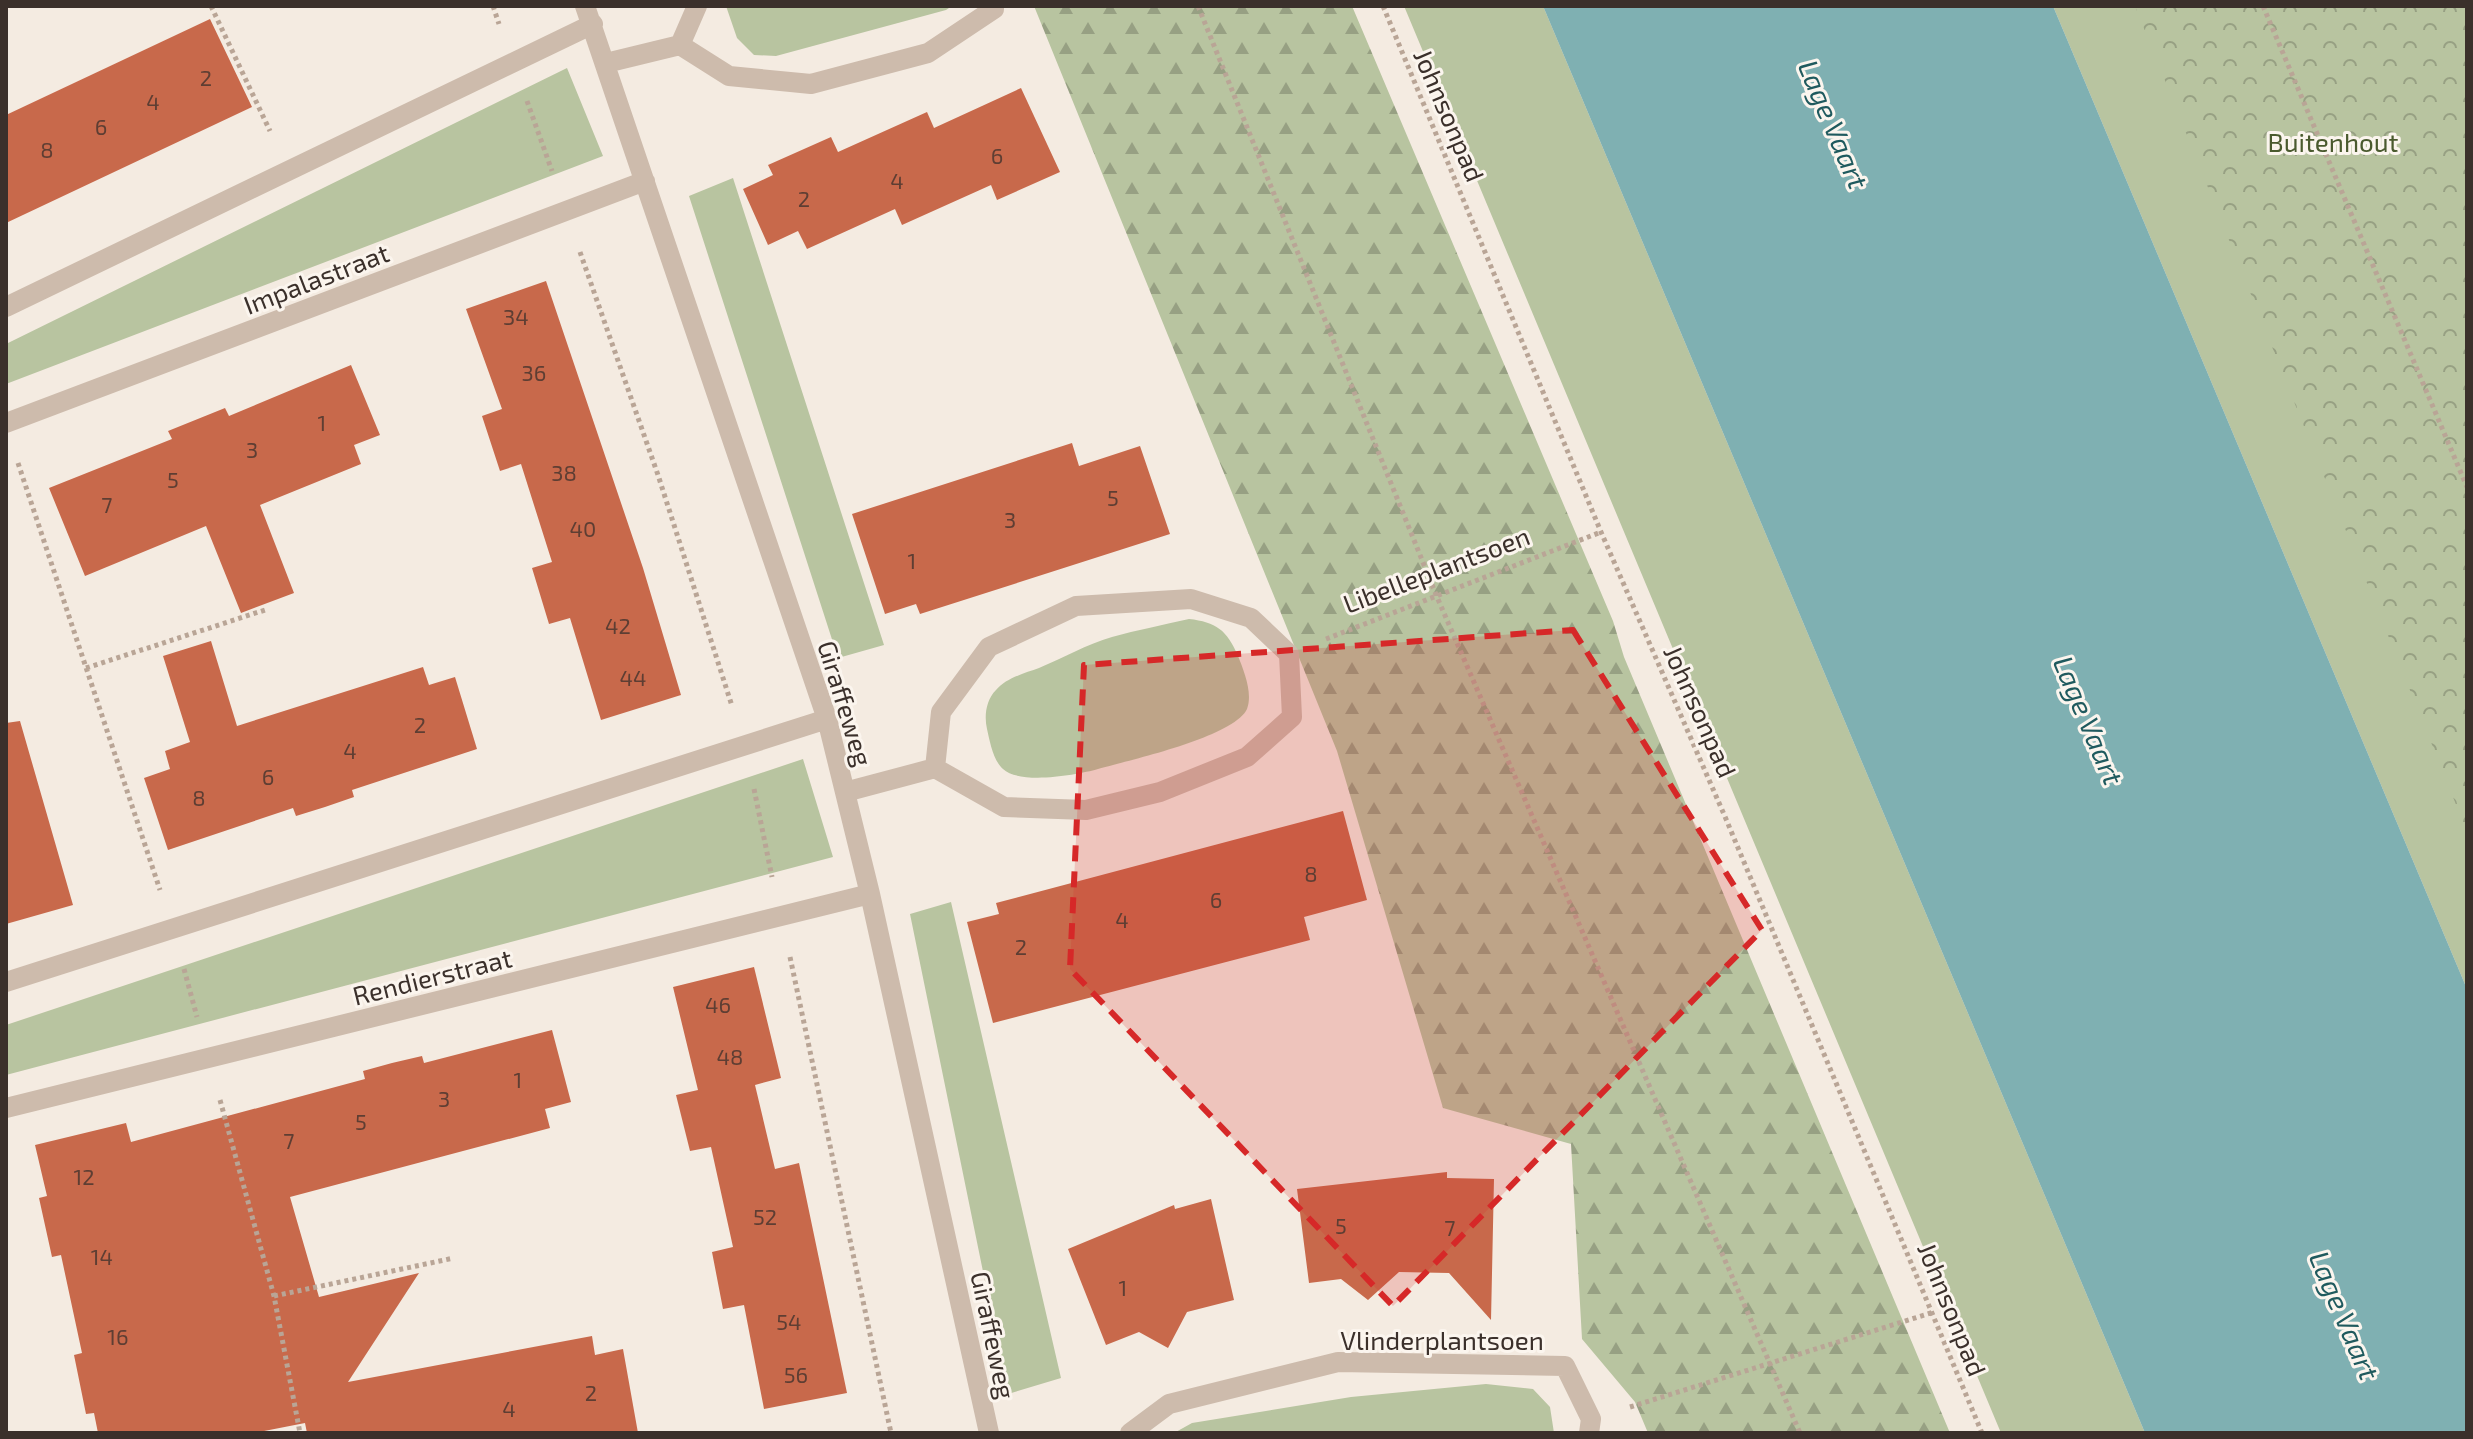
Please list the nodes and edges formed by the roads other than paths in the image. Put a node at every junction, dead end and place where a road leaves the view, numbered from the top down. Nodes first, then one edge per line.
1 (697, 6) edge
2 (994, 6) edge
3 (589, 15) edge
4 (680, 45) junction
5 (606, 63) junction
6 (645, 181) junction
7 (6, 307) edge
8 (6, 423) edge
9 (827, 719) junction
10 (935, 768) junction
11 (845, 792) junction
12 (870, 894) junction
13 (6, 982) edge
14 (6, 1108) edge
15 (1590, 1426) edge
16 (989, 1433) edge
17 (1130, 1433) edge

1 - 4 street
2 - 4 street
3 - 5 street, Giraffeweg
3 - 7 street
4 - 5 street
5 - 6 street, Giraffeweg
6 - 8 street, Impalastraat
6 - 9 street, Giraffeweg
9 - 11 street, Giraffeweg
9 - 13 street
10 - 10 street
10 - 11 street
11 - 12 street, Giraffeweg
12 - 14 street, Rendierstraat
12 - 16 street, Giraffeweg
15 - 17 street, Vlinderplantsoen

